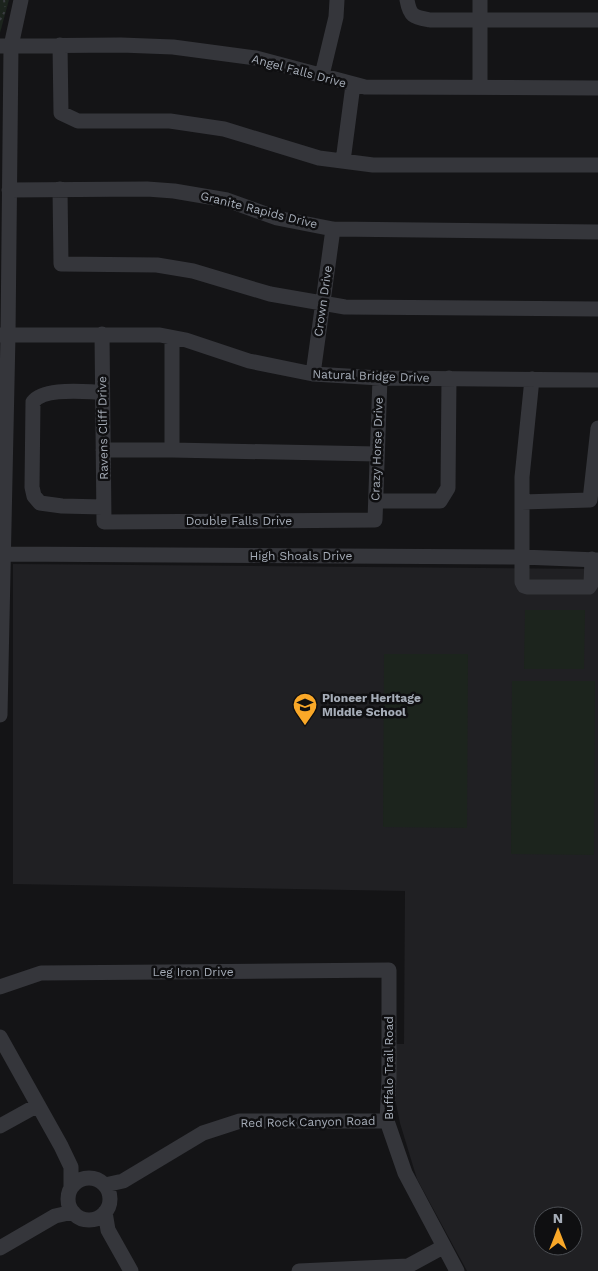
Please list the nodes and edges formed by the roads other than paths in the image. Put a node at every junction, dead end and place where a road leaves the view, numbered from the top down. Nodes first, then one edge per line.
1 (21, 0) edge
2 (337, 0) edge
3 (407, 0) edge
4 (480, 0) edge
5 (480, 19) junction
6 (598, 20) edge
7 (60, 45) junction
8 (5, 46) edge
9 (322, 75) junction
10 (353, 85) junction
11 (480, 87) junction
12 (598, 88) edge
13 (343, 161) junction
14 (598, 165) edge
15 (60, 189) junction
16 (9, 190) junction
17 (333, 228) junction
18 (598, 232) edge
19 (322, 304) junction
20 (598, 309) edge
21 (102, 334) junction
22 (4, 335) edge
23 (172, 338) junction
24 (313, 374) junction
25 (380, 378) junction
26 (449, 378) junction
27 (532, 379) junction
28 (598, 380) edge
29 (102, 392) junction
30 (598, 428) edge
31 (103, 450) junction
32 (172, 450) junction
33 (377, 454) junction
34 (376, 501) junction
35 (522, 502) junction
36 (104, 514) junction
37 (375, 520) joint
38 (3, 554) junction
39 (522, 557) junction
40 (595, 560) edge
41 (0, 715) edge
42 (389, 970) joint
43 (0, 988) edge
44 (0, 1037) edge
45 (38, 1105) junction
46 (387, 1120) junction
47 (0, 1126) edge
48 (71, 1167) junction
49 (86, 1178) junction
50 (107, 1191) junction
51 (71, 1201) junction
52 (99, 1215) junction
53 (443, 1247) junction
54 (0, 1248) edge
55 (131, 1271) edge
56 (299, 1271) edge
57 (456, 1271) edge

1 - 8 street
2 - 9 street
3 - 5 street
4 - 5 street
5 - 6 street
5 - 11 street
7 - 8 street, Angel Falls Drive
7 - 9 street, Angel Falls Drive
7 - 13 street
8 - 16 street
9 - 10 street, Angel Falls Drive
10 - 11 street, Angel Falls Drive
10 - 13 street
11 - 12 street, Angel Falls Drive
13 - 14 street
15 - 16 street, Granite Rapids Drive
15 - 17 street, Granite Rapids Drive
15 - 19 street
16 - 22 street
17 - 18 street, Granite Rapids Drive
17 - 19 street, Crown Drive
19 - 20 street
19 - 24 street, Crown Drive
21 - 22 street, Natural Bridge Drive
21 - 23 street, Natural Bridge Drive
21 - 29 street, Ravens Cliff Drive
22 - 38 street
23 - 24 street, Natural Bridge Drive
23 - 32 street
24 - 25 street, Natural Bridge Drive
25 - 26 street, Natural Bridge Drive
25 - 33 street, Crazy Horse Drive
26 - 27 street, Natural Bridge Drive
26 - 34 street
27 - 28 street, Natural Bridge Drive
27 - 35 street
29 - 31 street, Ravens Cliff Drive
29 - 36 street, Double Falls Drive
30 - 35 street
31 - 32 street
31 - 36 street, Ravens Cliff Drive
32 - 33 street
33 - 34 street, Crazy Horse Drive
34 - 37 street, Crazy Horse Drive
35 - 39 street
36 - 37 street, Double Falls Drive
38 - 39 street, High Shoals Drive
38 - 41 street
39 - 40 street, High Shoals Drive
39 - 40 street
42 - 43 street, Leg Iron Drive
42 - 46 street, Buffalo Trail Road
44 - 45 street
45 - 47 street
45 - 48 street
46 - 50 street, Red Rock Canyon Road
46 - 53 street, Buffalo Trail Road
48 - 49 street
48 - 51 street
49 - 50 street
49 - 51 street
50 - 52 street
51 - 52 street
51 - 54 street
52 - 55 street
53 - 56 street
53 - 57 street, Buffalo Trail Road

